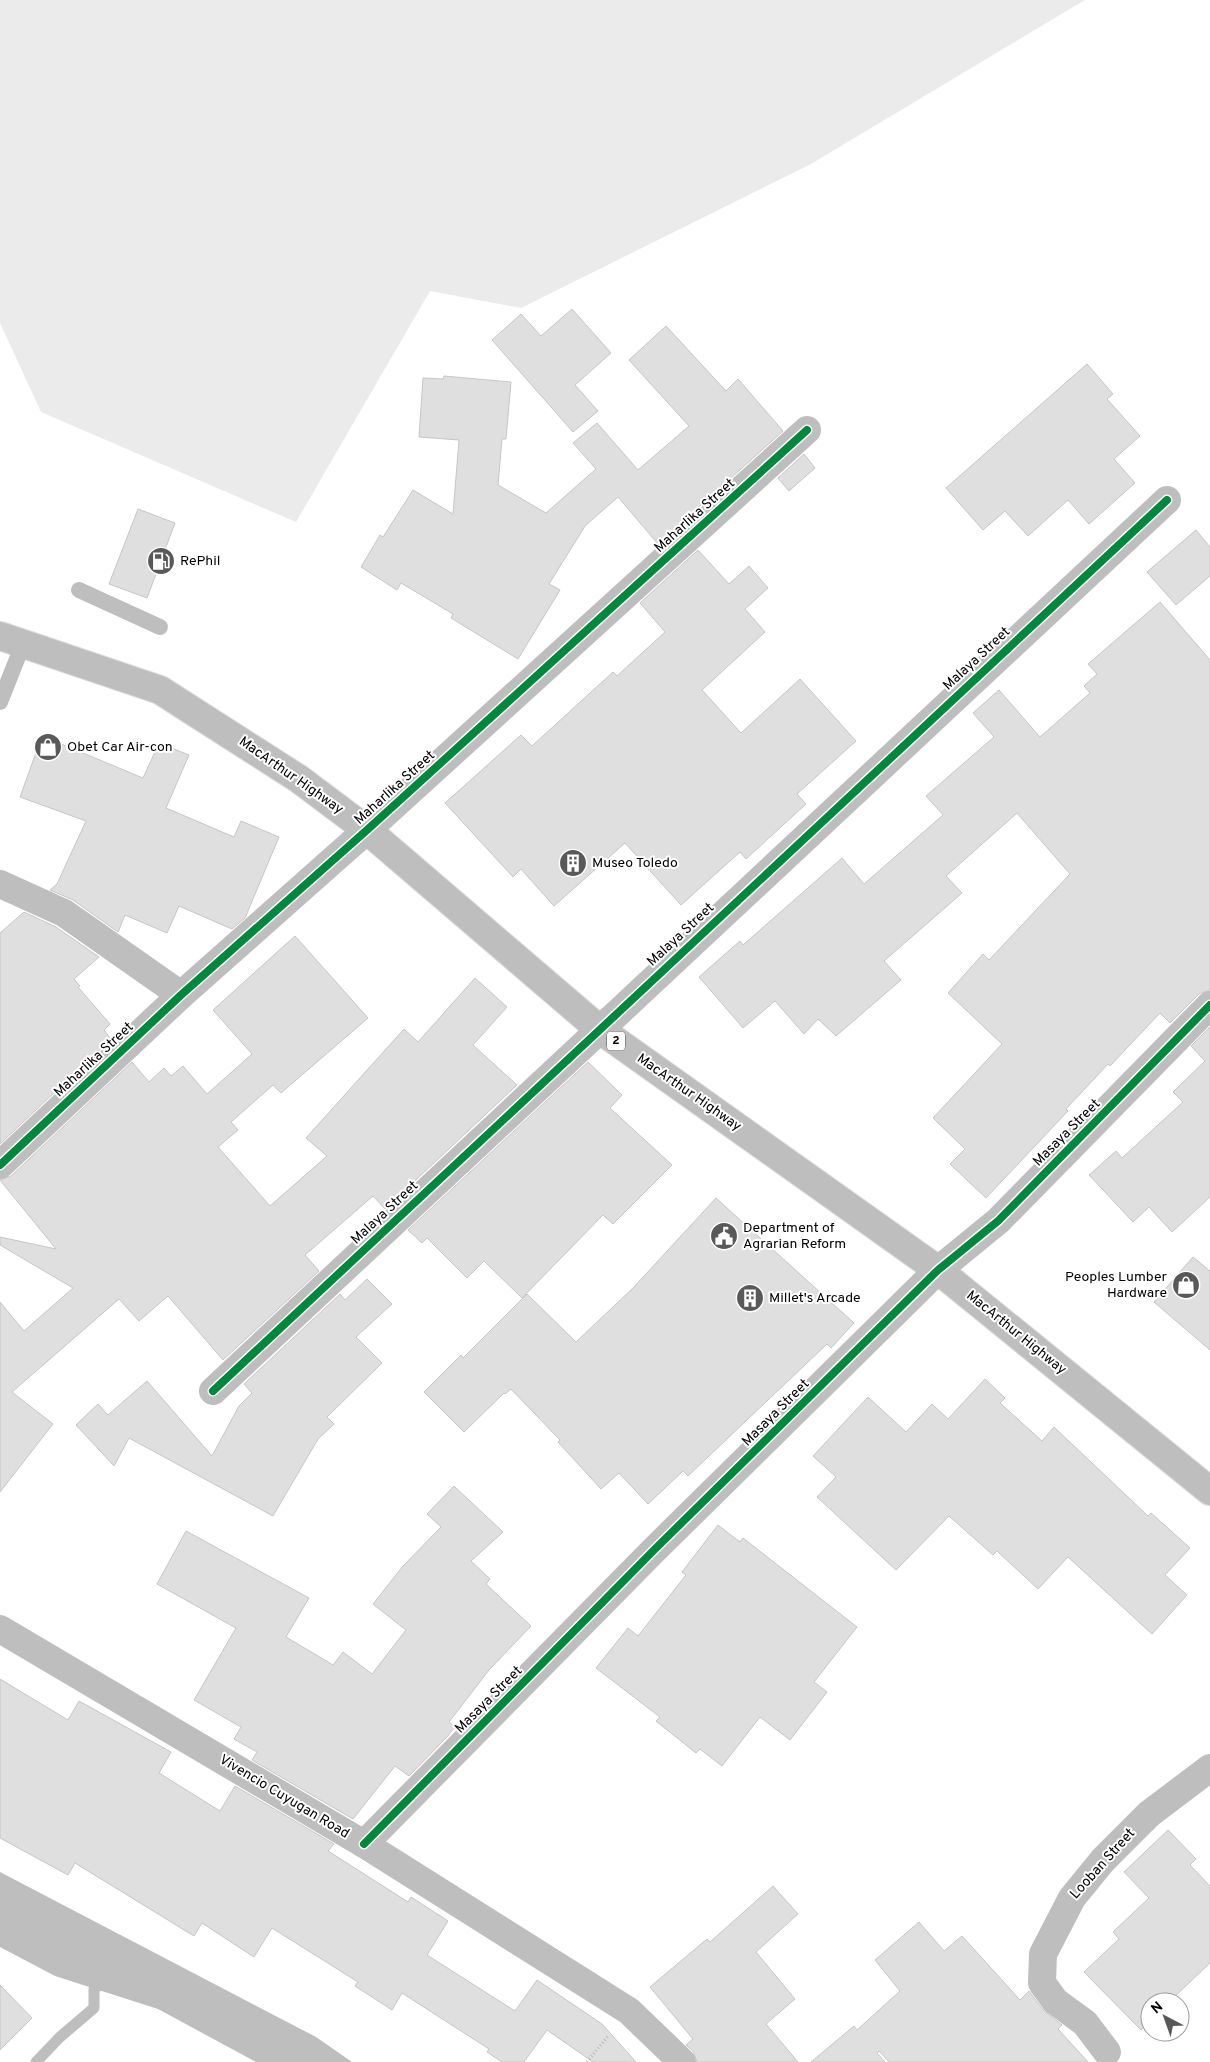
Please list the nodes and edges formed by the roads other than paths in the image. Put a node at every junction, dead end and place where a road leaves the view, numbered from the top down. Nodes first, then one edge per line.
1 (807, 430) dead end
2 (1167, 500) dead end
3 (79, 590) dead end
4 (160, 627) dead end
5 (12, 640) edge
6 (0, 702) edge
7 (367, 830) junction
8 (0, 884) edge
9 (181, 995) junction
10 (1210, 1005) edge
11 (599, 1029) junction
12 (0, 1165) edge
13 (938, 1270) junction
14 (213, 1391) dead end
15 (1210, 1491) edge
16 (0, 1629) edge
17 (1210, 1768) edge
18 (364, 1844) junction
19 (1107, 2052) dead end
20 (682, 2062) edge

1 - 7 main road, Maharlika Street
2 - 11 main road, Malaya Street
3 - 4 lane
5 - 6 lane
5 - 7 main road, MacArthur Highway / 2
7 - 9 main road, Maharlika Street
7 - 11 main road, MacArthur Highway / 2
8 - 9 main road
9 - 12 main road, Maharlika Street
10 - 13 main road, Masaya Street
11 - 13 main road, MacArthur Highway / 2
11 - 14 main road, Malaya Street
13 - 15 main road, MacArthur Highway / 2
13 - 18 main road, Masaya Street
16 - 18 main road, Vivencio Cuyugan Road
17 - 19 main road, Looban Street
18 - 20 main road, Vivencio Cuyugan Road

